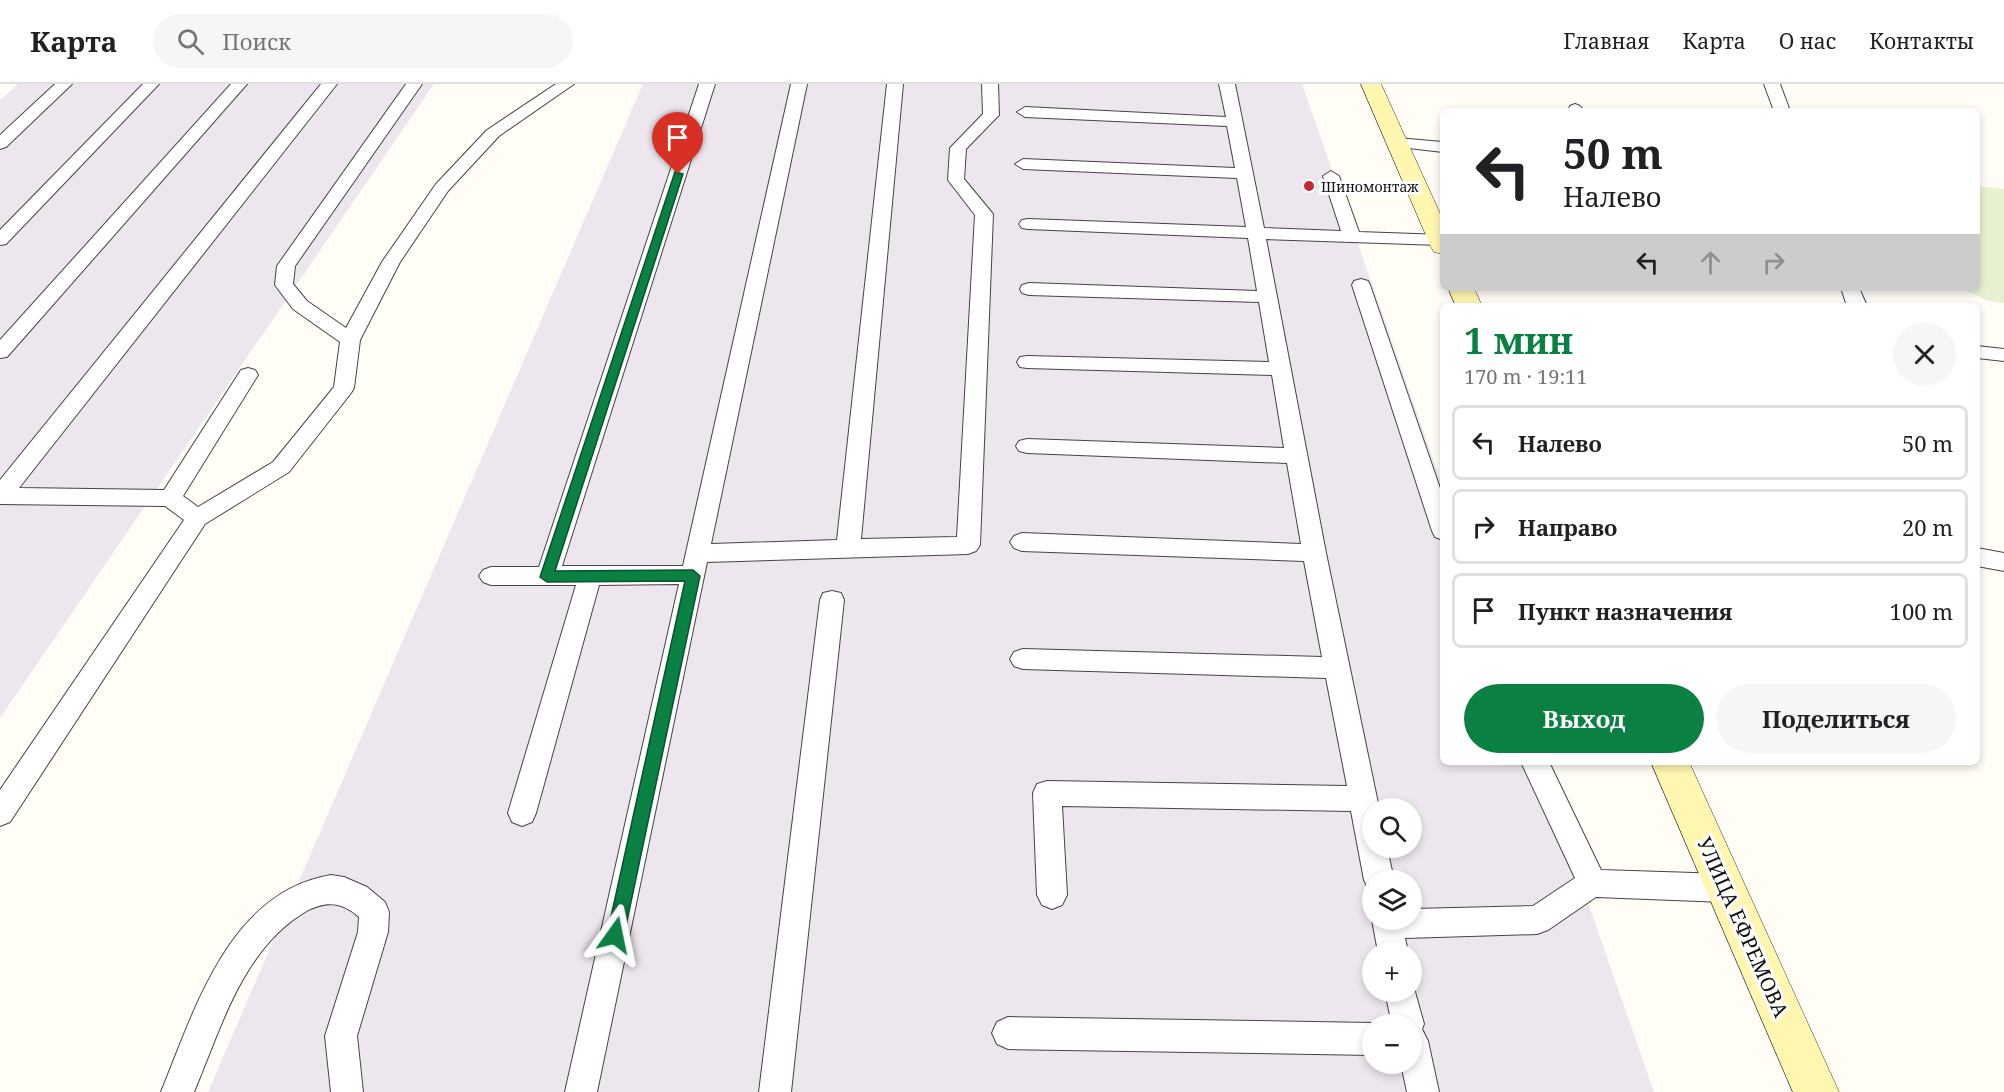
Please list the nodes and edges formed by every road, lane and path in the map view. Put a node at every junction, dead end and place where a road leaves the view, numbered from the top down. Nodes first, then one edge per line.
1 (64, 84) edge
2 (151, 84) edge
3 (239, 84) edge
4 (329, 84) edge
5 (414, 84) edge
6 (566, 84) edge
7 (707, 84) edge
8 (799, 84) edge
9 (896, 84) edge
10 (990, 84) edge
11 (1227, 84) edge
12 (1371, 84) edge
13 (1772, 84) edge
14 (1781, 108) edge
15 (1025, 112) dead end
16 (1234, 122) junction
17 (1397, 142) junction
18 (0, 144) edge
19 (1440, 147) edge
20 (1023, 164) dead end
21 (1245, 173) junction
22 (1331, 176) dead end
23 (1028, 224) dead end
24 (1257, 233) junction
25 (1352, 237) junction
26 (0, 240) edge
27 (1440, 241) edge
28 (1440, 243) edge
29 (1361, 285) dead end
30 (1029, 289) dead end
31 (1268, 297) junction
32 (350, 340) junction
33 (0, 352) edge
34 (1980, 352) edge
35 (2004, 355) edge
36 (1027, 362) dead end
37 (1281, 369) junction
38 (248, 375) dead end
39 (1027, 446) dead end
40 (1296, 456) junction
41 (170, 498) junction
42 (197, 518) junction
43 (1440, 522) edge
44 (1022, 542) dead end
45 (848, 549) junction
46 (1314, 553) junction
47 (1980, 558) edge
48 (2004, 562) edge
49 (696, 564) junction
50 (491, 576) dead end
51 (590, 576) junction
52 (547, 577) junction
53 (832, 600) dead end
54 (1023, 659) dead end
55 (1336, 668) junction
56 (1536, 765) edge
57 (1671, 765) edge
58 (1363, 798) edge
59 (1362, 799) edge
60 (0, 813) edge
61 (522, 813) dead end
62 (1592, 883) junction
63 (1725, 888) junction
64 (1052, 895) dead end
65 (1389, 932) edge
66 (1008, 1033) dead end
67 (1362, 1039) edge
68 (1419, 1074) edge
69 (177, 1092) edge
70 (347, 1092) edge
71 (581, 1092) edge
72 (775, 1092) edge
73 (1423, 1092) edge
74 (1816, 1092) edge

1 - 18 lane
2 - 26 lane
3 - 33 lane
4 - 41 lane
5 - 32 lane
6 - 32 lane
7 - 52 lane
8 - 49 lane
9 - 45 lane
10 - 45 lane
11 - 16 lane
12 - 17 street
13 - 14 lane
15 - 16 lane
16 - 21 lane
17 - 19 lane
17 - 27 street
20 - 21 lane
21 - 24 lane
22 - 25 lane
23 - 24 lane
24 - 25 lane
24 - 31 lane
25 - 28 lane
29 - 43 lane
30 - 31 lane
31 - 37 lane
32 - 42 lane
34 - 35 lane
36 - 37 lane
37 - 40 lane
38 - 41 lane
39 - 40 lane
40 - 46 lane
41 - 42 lane
42 - 60 lane
44 - 46 lane
45 - 49 lane
46 - 55 lane
47 - 48 lane
49 - 51 lane
49 - 71 lane
50 - 52 lane
51 - 52 lane
51 - 61 lane
53 - 72 lane
54 - 55 lane
55 - 58 lane
56 - 62 lane
57 - 63 street, УЛИЦА ЕФРЕМОВА
59 - 64 lane
62 - 63 lane
62 - 65 lane
63 - 74 street, УЛИЦА ЕФРЕМОВА
66 - 67 lane
68 - 73 lane
69 - 70 lane

